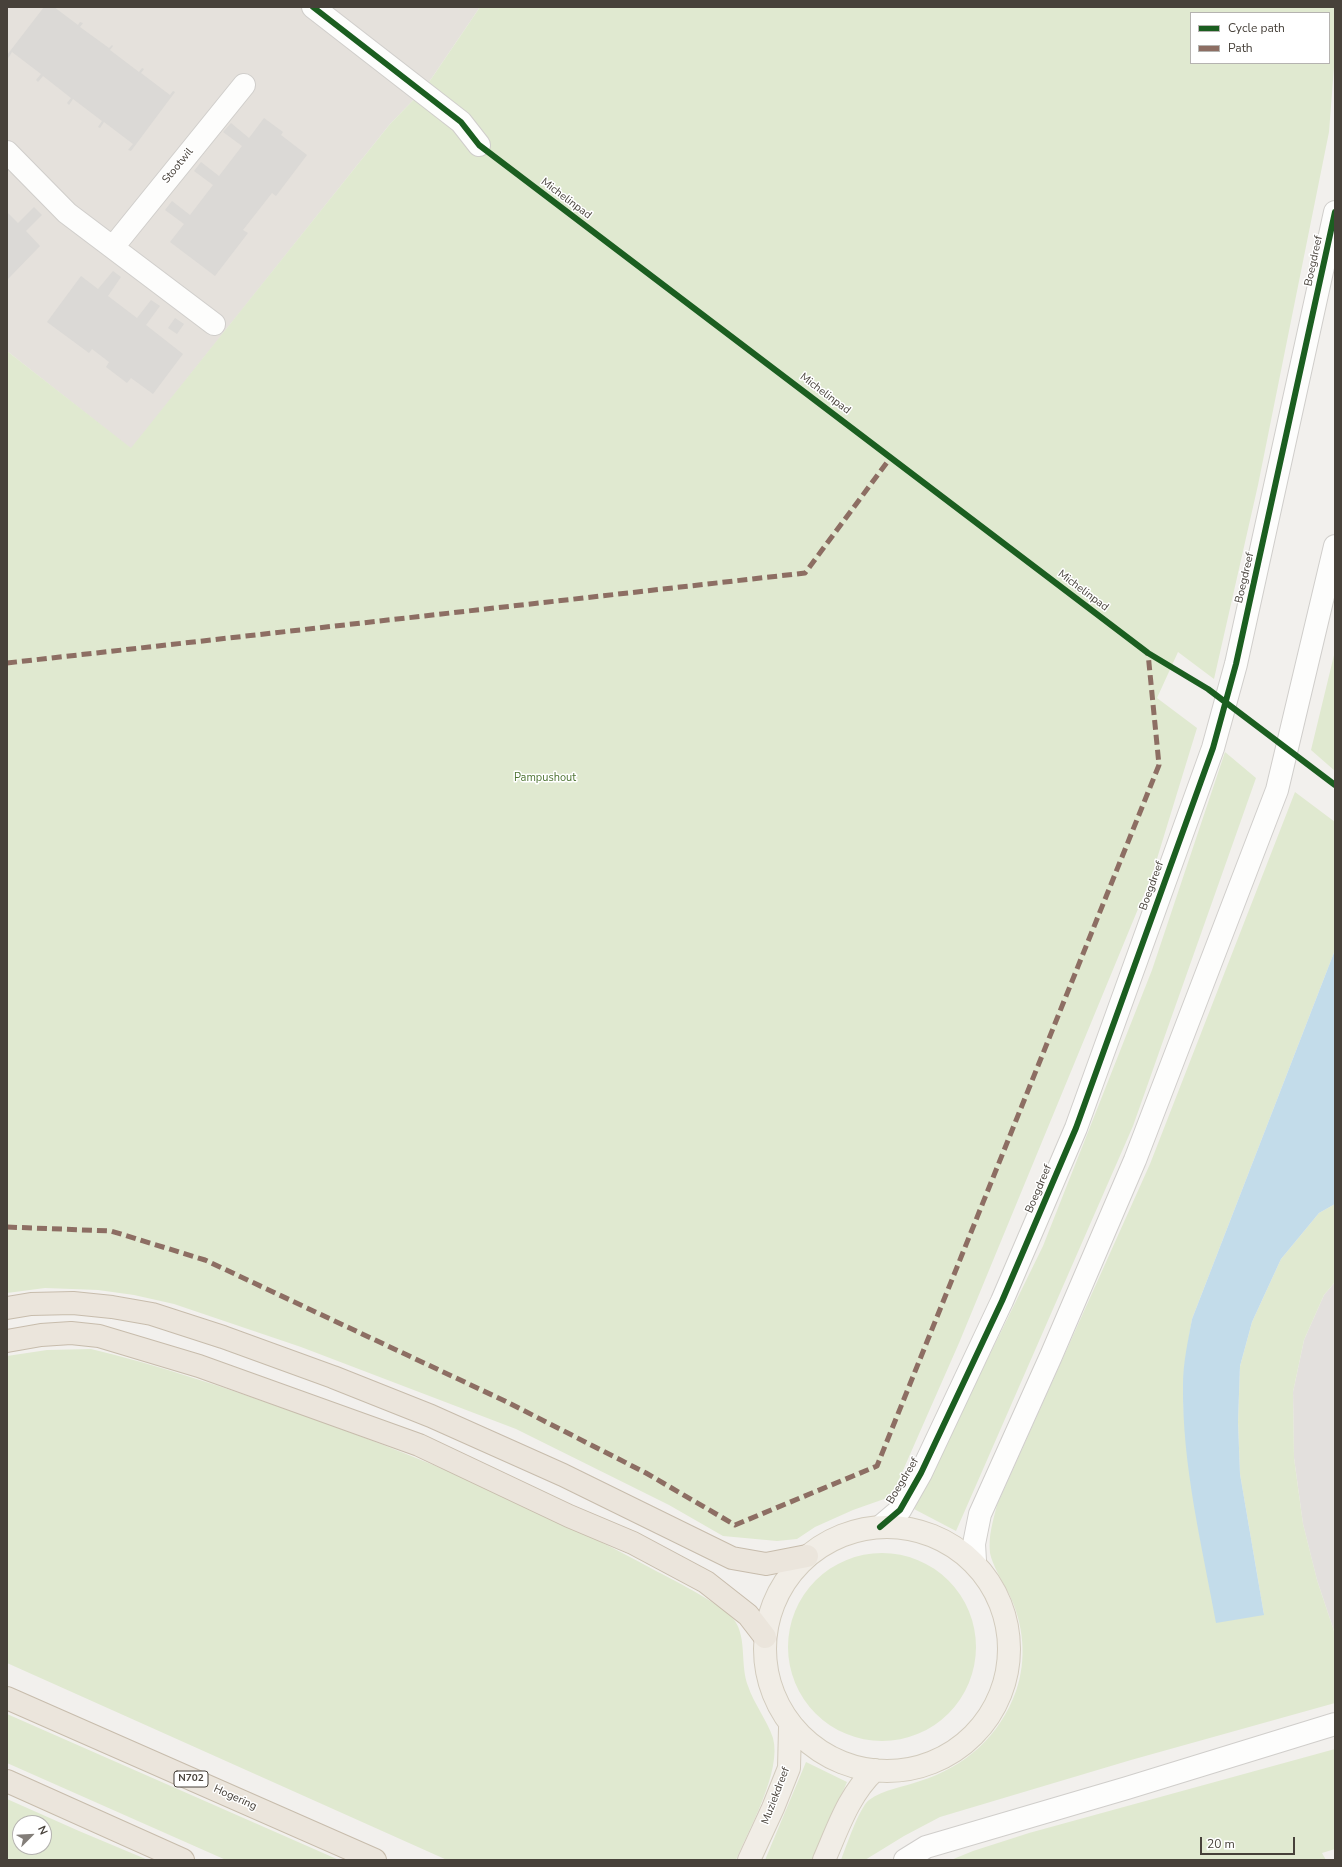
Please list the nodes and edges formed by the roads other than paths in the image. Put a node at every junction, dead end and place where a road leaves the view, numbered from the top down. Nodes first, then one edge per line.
1 (312, 7) edge
2 (244, 85) dead end
3 (479, 145) dead end
4 (7, 152) edge
5 (1335, 212) edge
6 (113, 247) junction
7 (214, 324) dead end
8 (1335, 546) edge
9 (7, 1308) edge
10 (7, 1341) edge
11 (880, 1527) junction
12 (807, 1556) junction
13 (975, 1561) junction
14 (764, 1637) junction
15 (7, 1698) edge
16 (1335, 1724) edge
17 (790, 1728) junction
18 (875, 1770) junction
19 (7, 1781) edge
20 (183, 1860) edge
21 (375, 1860) edge
22 (749, 1860) edge
23 (824, 1860) edge
24 (905, 1860) edge

1 - 3 street
2 - 6 street, Stootwil
4 - 6 street
5 - 11 street, Boegdreef
6 - 7 street
8 - 13 street
9 - 12 highway
10 - 14 highway
11 - 12 main road
11 - 13 main road
12 - 14 main road
13 - 18 main road
14 - 17 main road
15 - 21 highway, Hogering / N702
16 - 24 street
17 - 18 main road
17 - 22 main road, Muziekdreef
18 - 23 main road
19 - 20 highway

